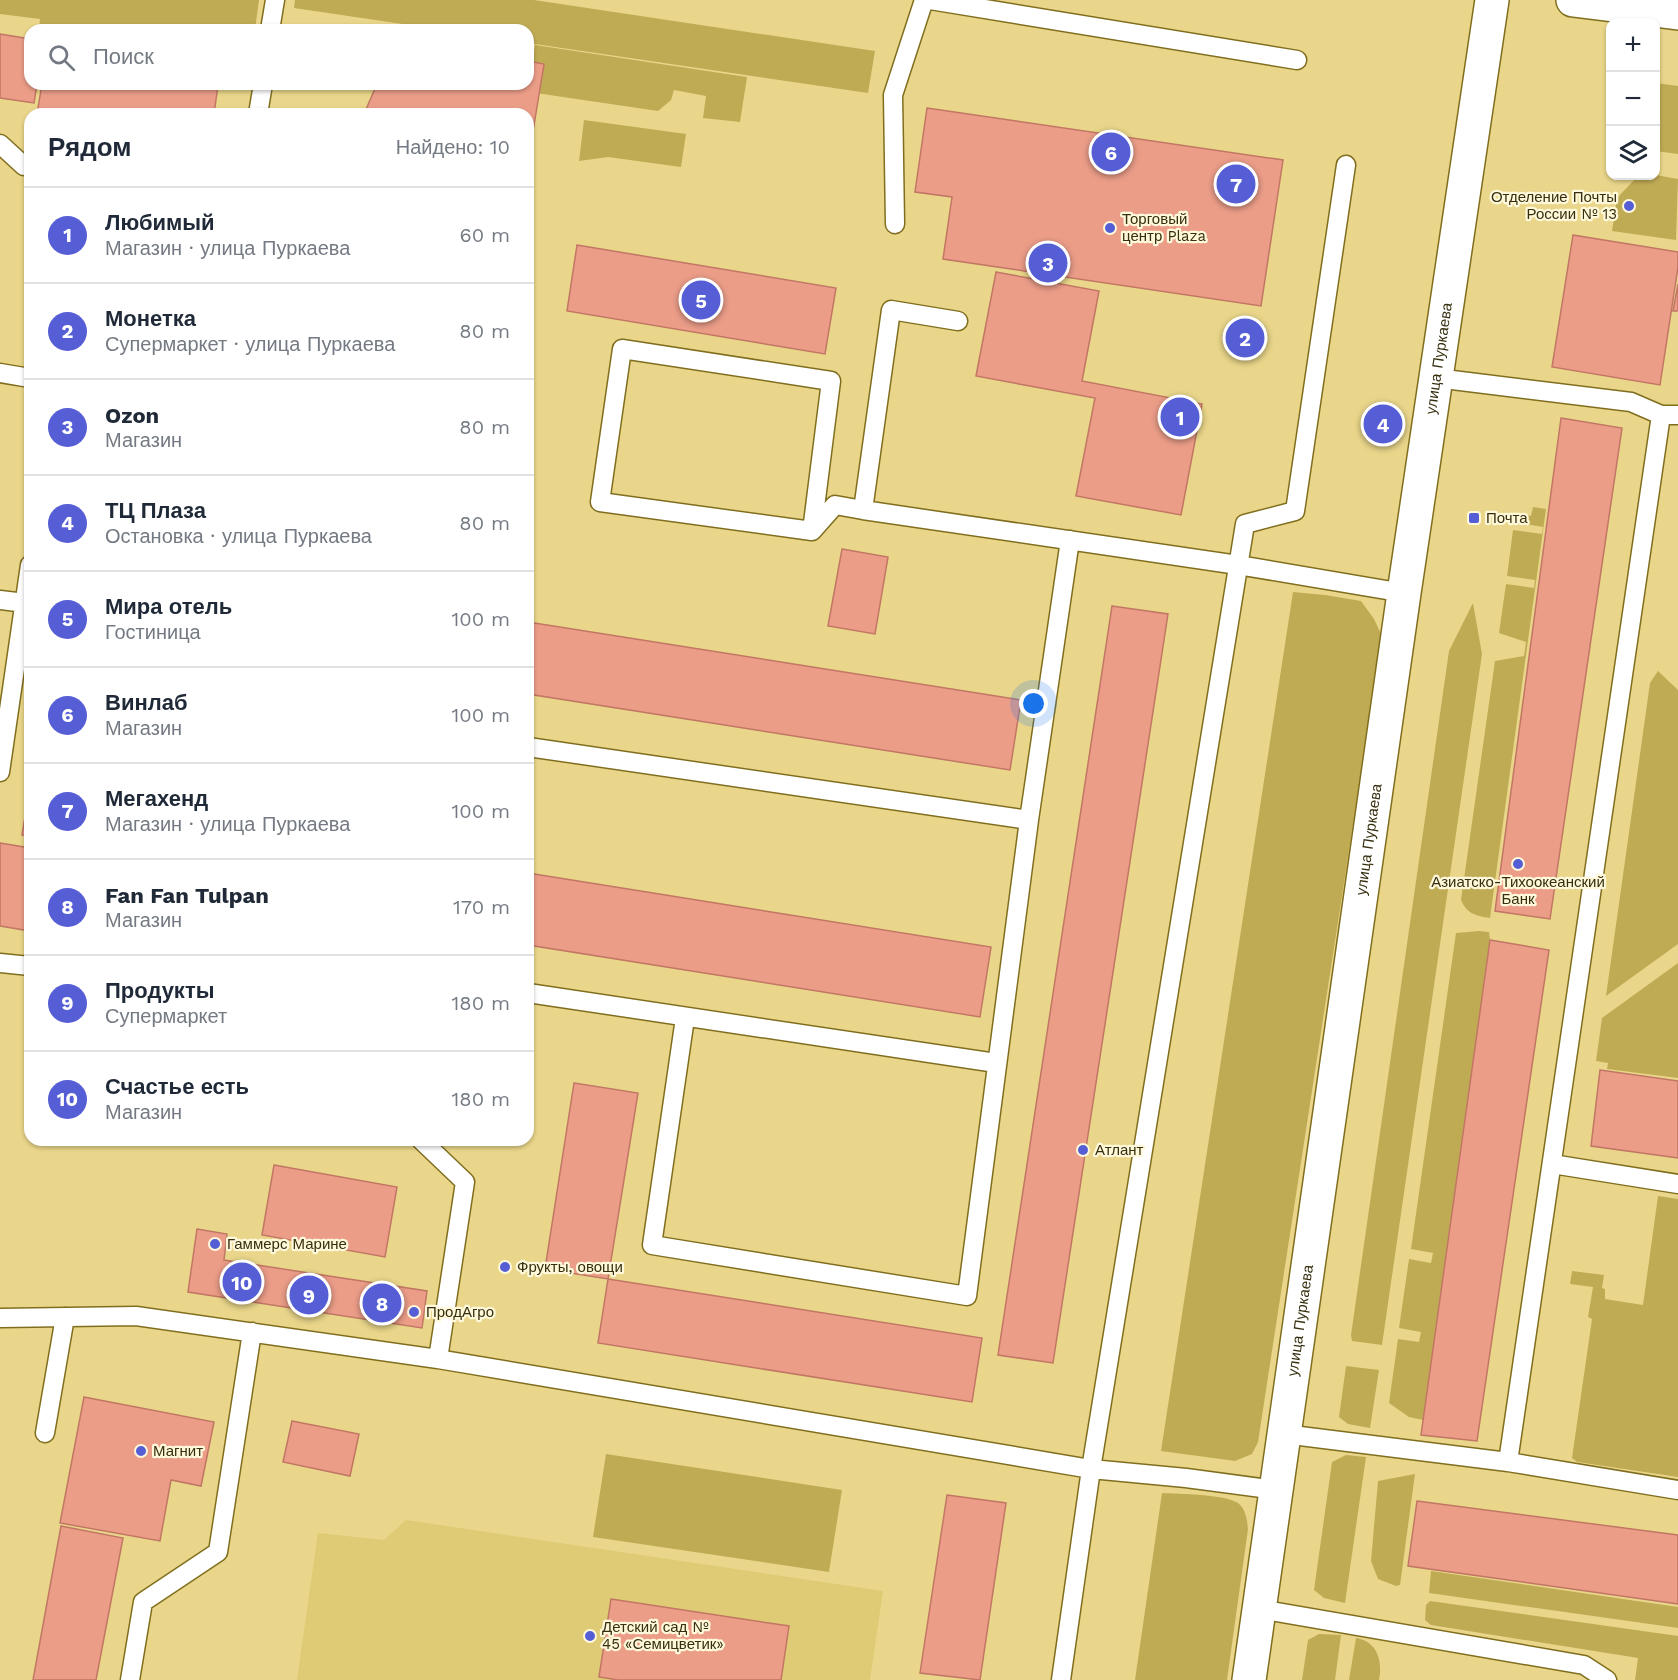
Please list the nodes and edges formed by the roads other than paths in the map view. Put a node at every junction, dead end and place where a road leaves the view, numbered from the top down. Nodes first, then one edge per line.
1 (275, 0) edge
2 (924, 0) edge
3 (930, 0) edge
4 (1492, 0) edge
5 (1573, 0) edge
6 (1678, 13) edge
7 (271, 24) edge
8 (1297, 60) dead end
9 (262, 90) edge
10 (259, 108) edge
11 (0, 144) edge
12 (1346, 165) dead end
13 (24, 166) edge
14 (895, 224) dead end
15 (958, 321) dead end
16 (0, 373) edge
17 (24, 377) edge
18 (1436, 378) junction
19 (1669, 415) edge
20 (863, 510) junction
21 (812, 531) junction
22 (1070, 540) junction
23 (1238, 565) junction
24 (1404, 593) junction
25 (0, 600) edge
26 (24, 603) edge
27 (24, 616) edge
28 (534, 748) edge
29 (0, 772) edge
30 (1029, 820) junction
31 (0, 963) edge
32 (24, 965) edge
33 (534, 994) edge
34 (685, 1018) junction
35 (996, 1063) junction
36 (427, 1146) edge
37 (1552, 1164) junction
38 (1678, 1184) edge
39 (64, 1317) junction
40 (0, 1318) edge
41 (252, 1332) junction
42 (438, 1359) junction
43 (45, 1433) dead end
44 (1284, 1434) junction
45 (1508, 1462) junction
46 (1091, 1469) junction
47 (1276, 1490) junction
48 (1678, 1490) edge
49 (1259, 1609) junction
50 (130, 1680) edge
51 (1061, 1680) edge
52 (1249, 1680) edge
53 (1607, 1680) edge

1 - 7 lane
2 - 14 lane
3 - 8 lane
4 - 18 main road, улица Пуркаева
5 - 6 main road
9 - 10 lane
11 - 13 lane
12 - 23 lane
15 - 20 lane
16 - 17 lane
18 - 19 lane
18 - 24 main road, улица Пуркаева
19 - 37 lane
20 - 21 lane
20 - 22 lane
21 - 21 lane
22 - 23 lane
22 - 30 lane
23 - 24 lane
23 - 46 lane
24 - 44 main road, улица Пуркаева
25 - 26 lane
27 - 29 lane
28 - 30 lane
30 - 35 lane
31 - 32 lane
33 - 34 lane
34 - 35 lane
34 - 35 lane
36 - 42 lane
37 - 38 lane
37 - 45 lane
39 - 40 lane
39 - 41 lane
39 - 43 lane
41 - 42 lane
41 - 50 lane
42 - 46 lane
44 - 45 lane
44 - 47 main road, улица Пуркаева
45 - 48 lane
46 - 47 lane
46 - 51 lane
47 - 49 main road, улица Пуркаева
49 - 52 main road, улица Пуркаева
49 - 53 lane

